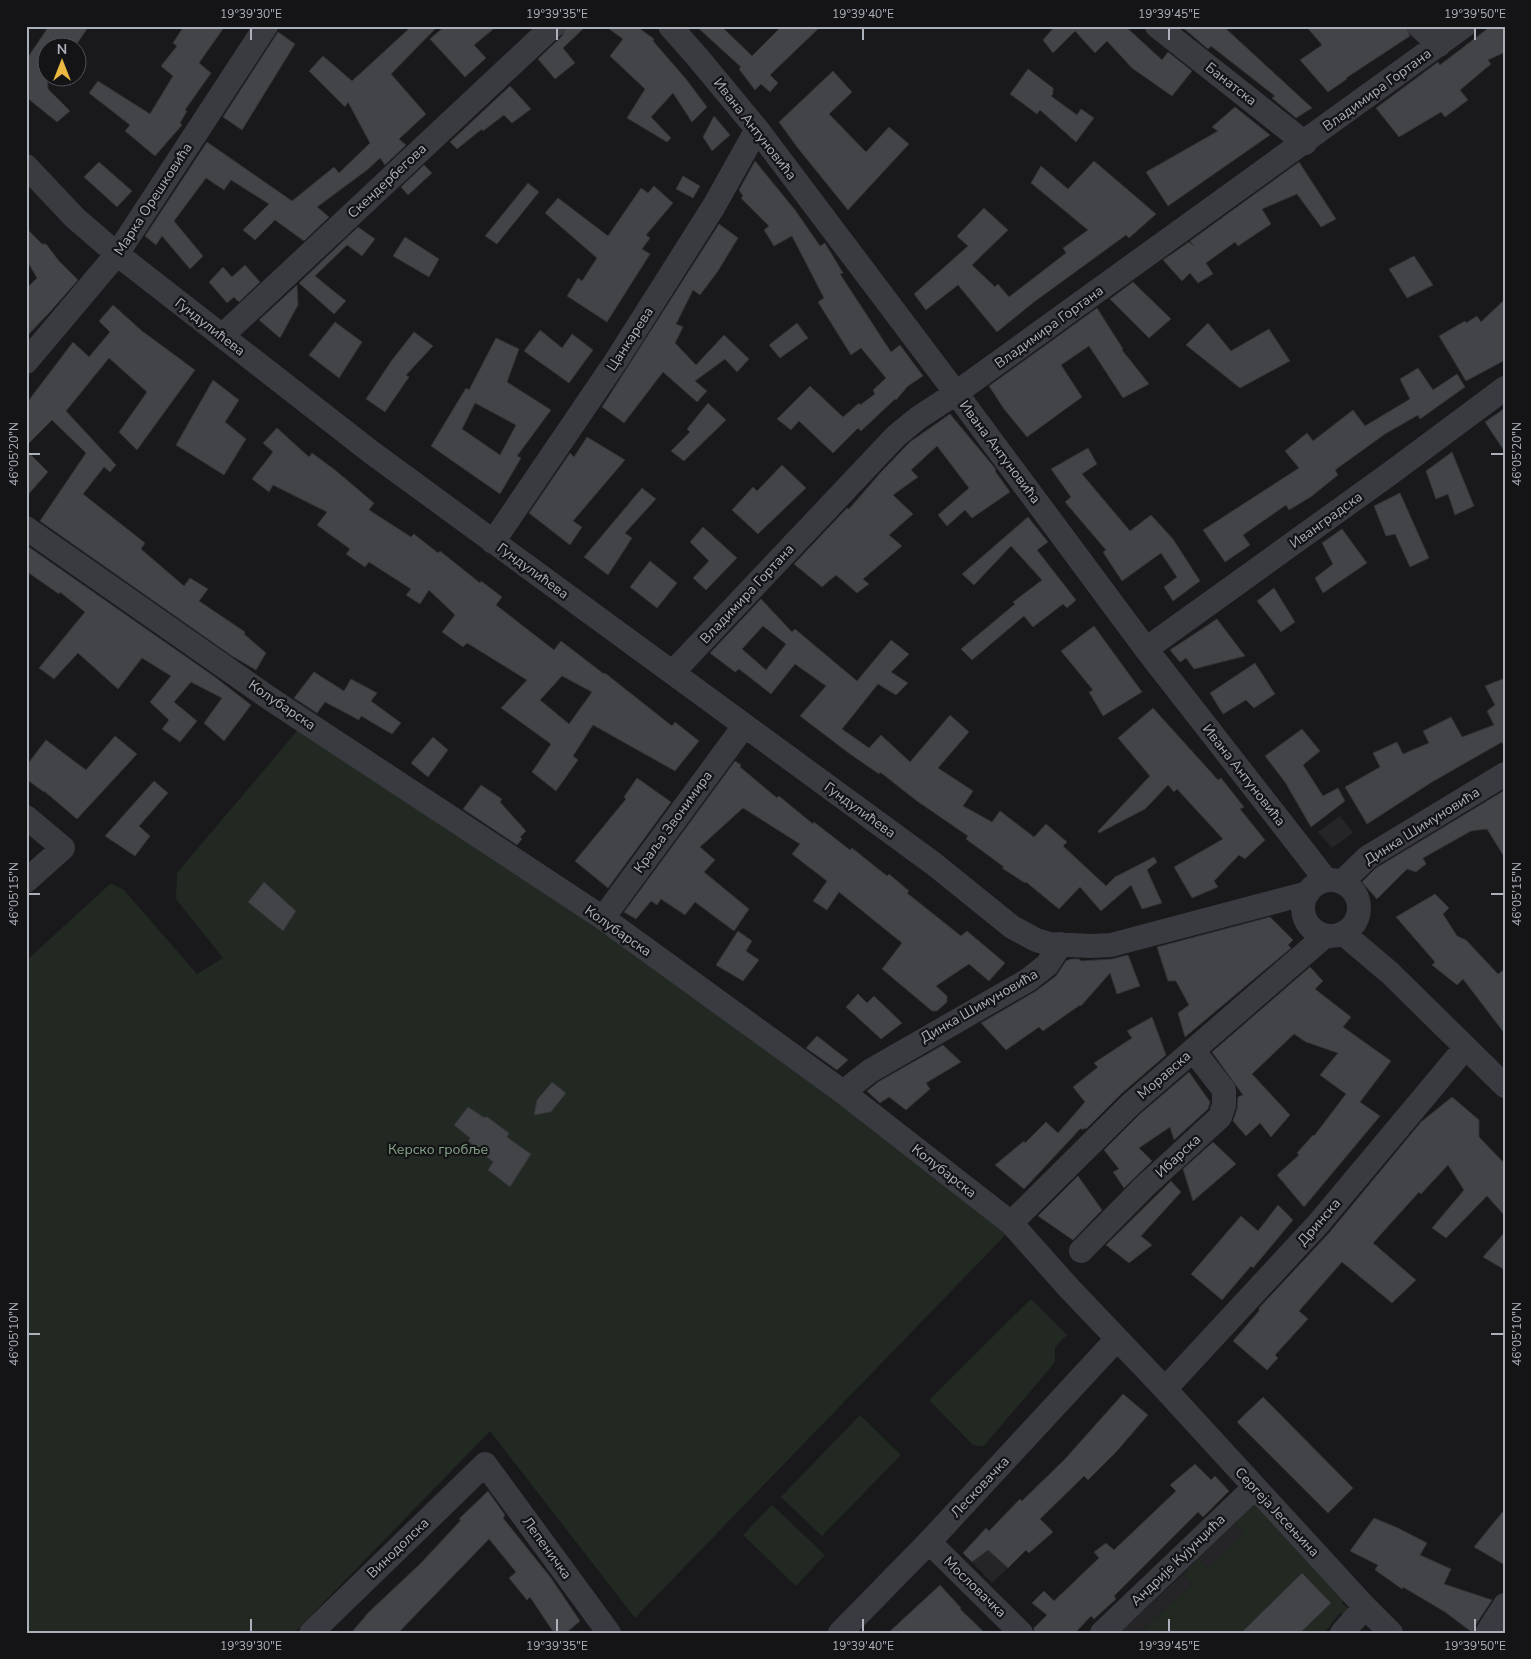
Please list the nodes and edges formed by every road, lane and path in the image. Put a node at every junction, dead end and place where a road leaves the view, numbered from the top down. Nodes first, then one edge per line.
1 (266, 26) edge
2 (553, 26) edge
3 (670, 26) edge
4 (1158, 26) edge
5 (1418, 26) edge
6 (1464, 26) edge
7 (1439, 45) junction
8 (756, 129) junction
9 (1305, 143) junction
10 (26, 166) edge
11 (117, 254) junction
12 (222, 336) junction
13 (26, 362) edge
14 (1505, 388) edge
15 (956, 393) junction
16 (26, 528) edge
17 (493, 542) junction
18 (1146, 649) junction
19 (673, 672) junction
20 (744, 726) junction
21 (1505, 774) edge
22 (26, 817) edge
23 (26, 881) edge
24 (1320, 892) junction
25 (603, 918) junction
26 (1342, 929) junction
27 (1061, 944) junction
28 (1465, 1048) junction
29 (1193, 1050) junction
30 (1505, 1086) edge
31 (843, 1092) junction
32 (1011, 1223) junction
33 (1081, 1251) dead end
34 (1117, 1339) junction
35 (1165, 1389) junction
36 (485, 1464) joint
37 (1255, 1487) junction
38 (929, 1542) junction
39 (1505, 1605) edge
40 (1365, 1607) junction
41 (598, 1628) edge
42 (1106, 1632) edge
43 (311, 1633) edge
44 (840, 1633) edge
45 (1021, 1633) edge
46 (1342, 1633) edge
47 (1391, 1633) edge
48 (1487, 1633) edge

1 - 11 street, Марка Орешковића
2 - 12 street, Скендербегова
3 - 8 street, Ивана Антуновића
4 - 9 street, Банатска
5 - 7 street
6 - 7 street, Владимира Гортана
7 - 9 street, Владимира Гортана
8 - 15 street, Ивана Антуновића
8 - 17 street, Цанкарева
9 - 15 street, Владимира Гортана
10 - 11 street, Гундулићева
11 - 12 street, Гундулићева
11 - 13 street, Марка Орешковића
12 - 17 street, Гундулићева
14 - 18 street, Иванградска
15 - 18 street, Ивана Антуновића
15 - 19 street, Владимира Гортана
16 - 25 street, Колубарска
17 - 19 street, Гундулићева
18 - 24 street, Ивана Антуновића
19 - 20 street, Гундулићева
20 - 25 street, Краља Звонимира
20 - 27 street, Гундулићева
21 - 24 street, Динка Шимуновића
22 - 23 street
24 - 26 street
24 - 26 street
24 - 27 street
25 - 31 street, Колубарска
26 - 28 street
26 - 29 street, Моравска
27 - 31 street, Динка Шимуновића
28 - 30 street
28 - 35 street, Дринска
29 - 32 street, Моравска
29 - 33 street, Ибарска
31 - 32 street, Колубарска
32 - 34 street, Колубарска
34 - 35 street, Колубарска
34 - 38 street, Лесковачка
35 - 37 street, Сергеја Јесењина
36 - 41 street, Лепеничка
36 - 43 street, Винодолска
37 - 40 street, Сергеја Јесењина
37 - 42 street, Андрије Кујунџића
38 - 44 street, Лесковачка
38 - 45 street, Мословачка
39 - 48 street
40 - 46 street
40 - 47 street, Сергеја Јесењина

